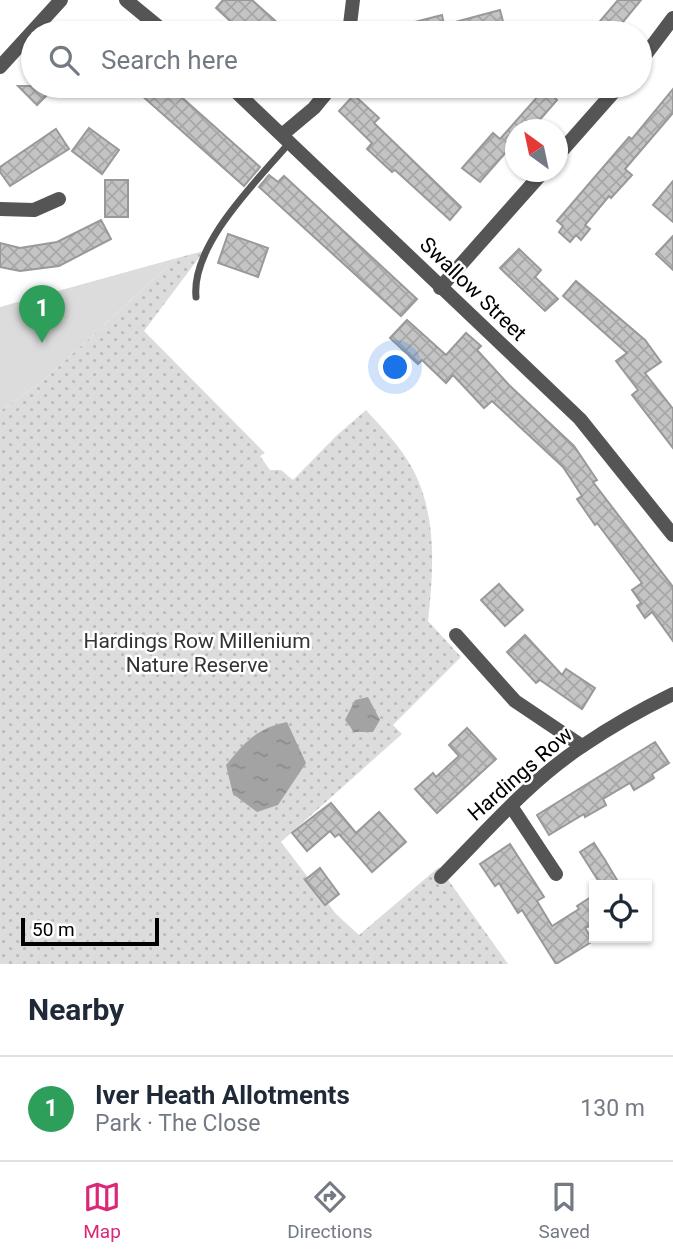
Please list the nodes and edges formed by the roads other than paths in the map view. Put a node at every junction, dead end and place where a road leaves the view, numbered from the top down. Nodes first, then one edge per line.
1 (61, 0) edge
2 (126, 0) edge
3 (353, 0) edge
4 (673, 18) edge
5 (42, 21) edge
6 (151, 21) edge
7 (350, 21) edge
8 (21, 43) edge
9 (652, 46) edge
10 (0, 66) edge
11 (243, 98) edge
12 (322, 98) edge
13 (608, 98) edge
14 (286, 138) junction
15 (568, 144) edge
16 (534, 182) edge
17 (59, 199) dead end
18 (0, 209) edge
19 (440, 288) junction
20 (196, 297) dead end
21 (673, 535) edge
22 (456, 635) dead end
23 (673, 694) edge
24 (582, 746) junction
25 (511, 806) junction
26 (556, 874) dead end
27 (441, 877) dead end

1 - 5 street
2 - 6 street
3 - 7 street
4 - 9 street
8 - 10 street
11 - 14 street, Swallow Street
12 - 14 street
13 - 15 street
14 - 19 street, Swallow Street
14 - 20 lane
16 - 19 street
17 - 18 street
19 - 21 street, Swallow Street
22 - 24 street
23 - 24 street, Hardings Row
24 - 25 street, Hardings Row
25 - 26 street
25 - 27 street, Hardings Row

